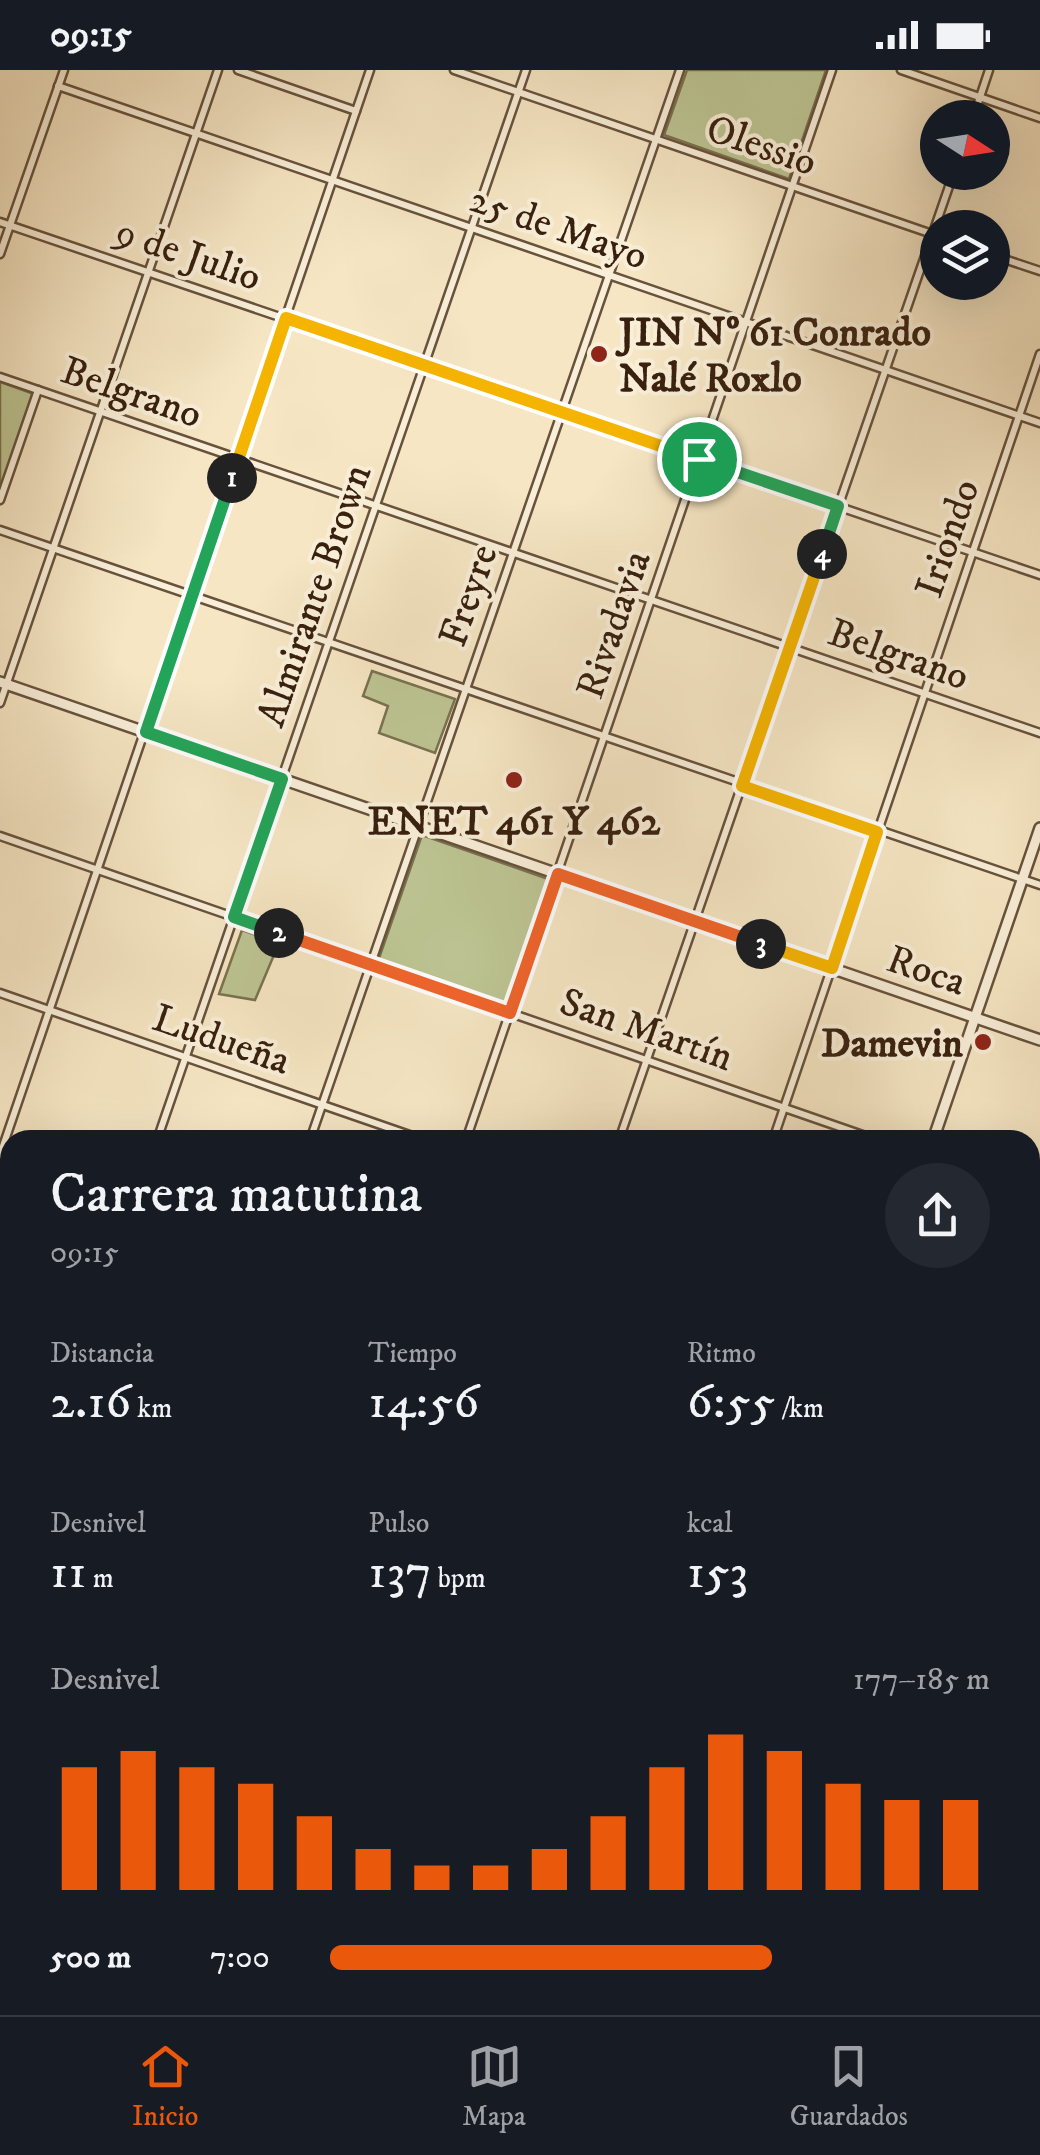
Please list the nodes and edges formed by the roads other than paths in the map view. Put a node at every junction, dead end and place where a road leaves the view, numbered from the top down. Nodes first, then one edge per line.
1 (64, 70) edge
2 (218, 70) edge
3 (238, 70) edge
4 (370, 70) edge
5 (454, 70) edge
6 (526, 70) edge
7 (680, 70) edge
8 (832, 70) edge
9 (901, 70) edge
10 (989, 70) edge
11 (58, 86) junction
12 (518, 92) junction
13 (980, 97) junction
14 (979, 100) edge
15 (356, 112) junction
16 (1040, 118) edge
17 (196, 133) junction
18 (656, 139) junction
19 (334, 180) junction
20 (792, 186) junction
21 (0, 222) edge
22 (10, 225) junction
23 (472, 228) junction
24 (920, 230) edge
25 (0, 254) edge
26 (1010, 261) edge
27 (148, 271) junction
28 (1040, 271) edge
29 (610, 275) junction
30 (920, 276) edge
31 (286, 318) junction
32 (747, 322) junction
33 (1040, 354) edge
34 (424, 365) junction
35 (886, 370) junction
36 (0, 377) edge
37 (38, 390) junction
38 (100, 412) junction
39 (562, 412) junction
40 (1019, 416) junction
41 (1040, 423) edge
42 (238, 459) junction
43 (699, 459) junction
44 (0, 500) edge
45 (376, 506) junction
46 (838, 506) junction
47 (0, 530) edge
48 (53, 547) junction
49 (972, 551) junction
50 (514, 553) junction
51 (1040, 575) edge
52 (191, 595) junction
53 (652, 600) junction
54 (328, 643) junction
55 (790, 648) junction
56 (3, 683) edge
57 (466, 690) junction
58 (925, 692) junction
59 (0, 703) edge
60 (146, 732) junction
61 (1040, 733) edge
62 (604, 738) junction
63 (282, 779) junction
64 (742, 786) junction
65 (420, 826) junction
66 (1040, 828) edge
67 (877, 832) junction
68 (0, 836) edge
69 (98, 870) junction
70 (558, 874) junction
71 (1022, 880) junction
72 (1040, 886) edge
73 (234, 917) junction
74 (695, 921) junction
75 (371, 965) junction
76 (832, 968) junction
77 (0, 993) edge
78 (50, 1010) junction
79 (510, 1013) junction
80 (976, 1018) junction
81 (1040, 1040) edge
82 (185, 1057) junction
83 (647, 1060) junction
84 (322, 1105) junction
85 (784, 1108) junction
86 (10, 1130) edge
87 (160, 1130) edge
88 (313, 1130) edge
89 (395, 1130) edge
90 (469, 1130) edge
91 (622, 1130) edge
92 (776, 1130) edge
93 (848, 1130) edge
94 (937, 1130) edge

1 - 11 street
2 - 17 street
3 - 15 street
4 - 15 street
5 - 12 street, Olessio
6 - 12 street, Almirante Brown
7 - 18 street, Freyre
8 - 20 street, Rivadavia
9 - 13 street
10 - 13 street
11 - 17 street, 25 de Mayo
11 - 22 street
12 - 18 street, Olessio
12 - 23 street, Almirante Brown
13 - 14 street
13 - 16 street
15 - 19 street
17 - 19 street, 25 de Mayo
17 - 27 street
18 - 20 street, Olessio
18 - 29 street, Freyre
19 - 23 street, 25 de Mayo
19 - 31 street
20 - 24 street, Olessio
20 - 32 street, Rivadavia
21 - 22 street, 9 de Julio
22 - 25 street
22 - 27 street, 9 de Julio
23 - 29 street, 25 de Mayo
23 - 34 street, Almirante Brown
26 - 28 street
27 - 31 street, 9 de Julio
27 - 38 street
29 - 32 street, 25 de Mayo
29 - 39 street, Freyre
30 - 35 street
31 - 34 street, 9 de Julio
31 - 42 street
32 - 35 street, 25 de Mayo
32 - 43 street, Rivadavia
33 - 40 street, Iriondo
34 - 39 street, 9 de Julio
34 - 45 street, Almirante Brown
35 - 40 street, 25 de Mayo
35 - 46 street
36 - 37 street, Belgrano
37 - 38 street, Belgrano
37 - 44 street
38 - 42 street, Belgrano
38 - 48 street
39 - 43 street, 9 de Julio
39 - 50 street, Freyre
40 - 41 street, 25 de Mayo
40 - 49 street, Iriondo
42 - 45 street, Belgrano
42 - 52 street
43 - 46 street, 9 de Julio
43 - 53 street, Rivadavia
45 - 50 street, Belgrano
45 - 54 street, Almirante Brown
46 - 49 street, 9 de Julio
46 - 55 street
47 - 48 street
48 - 52 street
48 - 56 street
49 - 51 street, 9 de Julio
49 - 58 street, Iriondo
50 - 53 street, Belgrano
50 - 57 street, Freyre
52 - 54 street
52 - 60 street
53 - 55 street, Belgrano
53 - 62 street, Rivadavia
54 - 57 street
54 - 63 street, Almirante Brown
55 - 58 street, Belgrano
55 - 64 street
56 - 59 street
56 - 60 street, Roca
57 - 62 street
57 - 65 street, Freyre
58 - 61 street, Belgrano
58 - 67 street, Iriondo
60 - 63 street, Roca
60 - 69 street
62 - 64 street
62 - 70 street, Rivadavia
63 - 65 street, Roca
63 - 73 street, Almirante Brown
64 - 67 street
64 - 74 street
65 - 70 street, Roca
65 - 75 street, Freyre
66 - 71 street
67 - 71 street
67 - 76 street, Iriondo
68 - 69 street, San Martín
69 - 73 street, San Martín
69 - 78 street
70 - 74 street, Roca
70 - 79 street, Rivadavia
71 - 72 street
71 - 80 street
73 - 75 street, San Martín
73 - 82 street, Almirante Brown
74 - 76 street, Roca
74 - 83 street
75 - 79 street, San Martín
75 - 84 street, Freyre
76 - 80 street, Roca
76 - 85 street, Iriondo
77 - 78 street, Ludueña
78 - 82 street, Ludueña
78 - 86 street
79 - 83 street, San Martín
79 - 90 street, Rivadavia
80 - 81 street, Roca
80 - 94 street
82 - 84 street, Ludueña
82 - 87 street, Almirante Brown
83 - 85 street, San Martín
83 - 91 street
84 - 88 street, Freyre
84 - 89 street, Ludueña
85 - 92 street, Iriondo
85 - 93 street, San Martín

